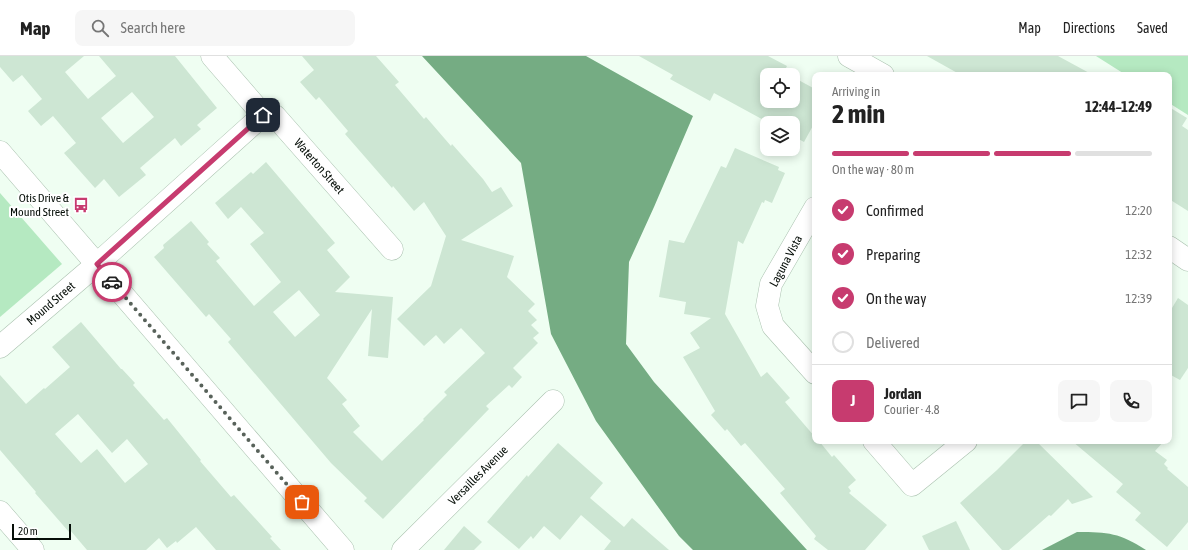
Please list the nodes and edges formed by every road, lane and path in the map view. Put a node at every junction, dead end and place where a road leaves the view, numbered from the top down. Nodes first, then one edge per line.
1 (212, 56) edge
2 (849, 56) edge
3 (878, 72) edge
4 (263, 115) junction
5 (0, 152) edge
6 (812, 213) edge
7 (392, 249) dead end
8 (1172, 249) edge
9 (1188, 260) edge
10 (97, 264) junction
11 (0, 347) edge
12 (812, 370) edge
13 (553, 401) dead end
14 (877, 444) edge
15 (962, 444) edge
16 (0, 512) edge
17 (33, 550) edge
18 (343, 550) edge
19 (403, 550) edge

1 - 4 street, Waterton Street
2 - 3 street
4 - 7 street, Waterton Street
4 - 10 street, Mound Street
5 - 10 street
6 - 12 street, Laguna Vista
8 - 9 street
10 - 11 street, Mound Street
10 - 18 street
13 - 19 street, Versailles Avenue
14 - 15 street
16 - 17 street

